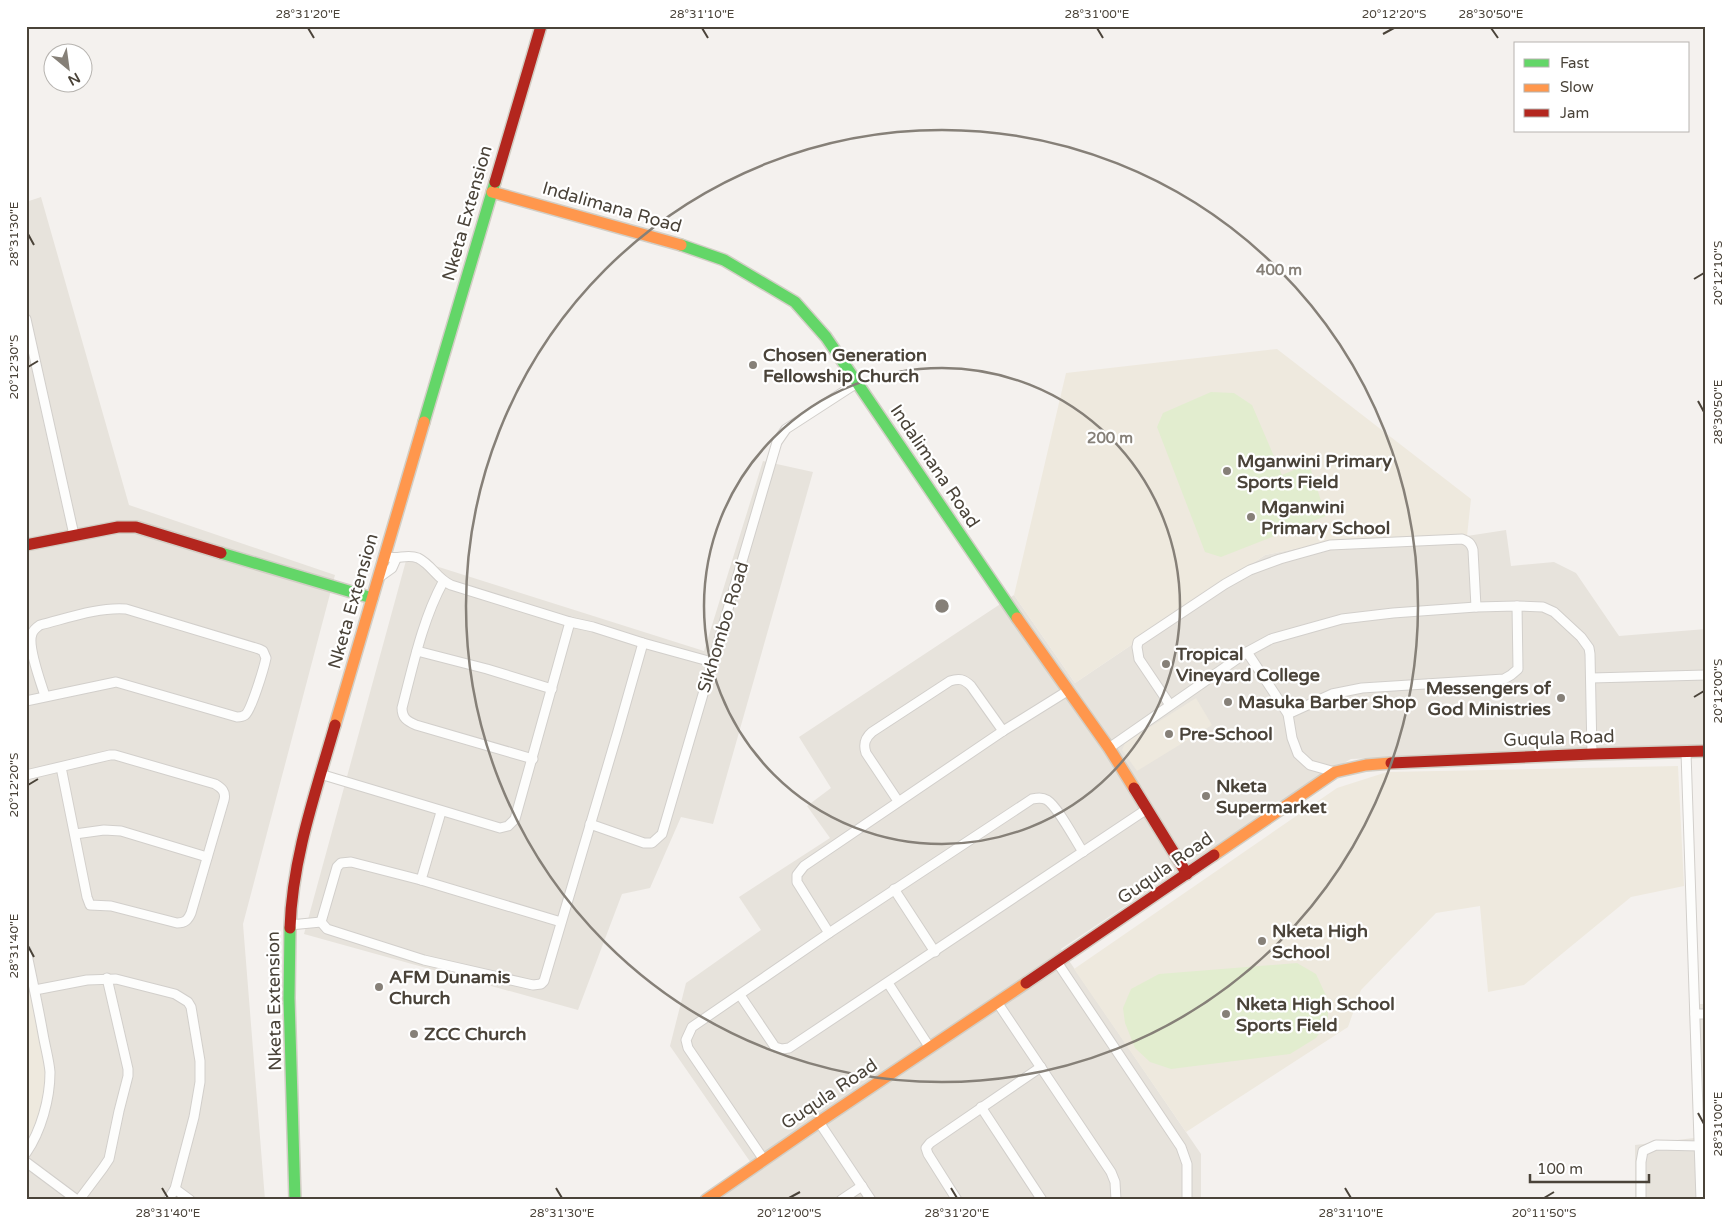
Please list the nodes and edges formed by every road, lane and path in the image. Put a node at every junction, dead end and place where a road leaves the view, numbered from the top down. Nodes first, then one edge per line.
1 (541, 26) edge
2 (492, 192) junction
3 (26, 319) edge
4 (857, 383) junction
5 (74, 535) junction
6 (26, 545) edge
7 (384, 556) junction
8 (396, 559) junction
9 (378, 578) junction
10 (443, 582) junction
11 (372, 598) junction
12 (1516, 606) junction
13 (1476, 607) junction
14 (570, 622) junction
15 (643, 642) junction
16 (417, 651) junction
17 (1247, 652) junction
18 (712, 662) junction
19 (1706, 675) edge
20 (1591, 678) junction
21 (552, 689) junction
22 (1069, 690) junction
23 (45, 696) junction
24 (26, 701) edge
25 (1170, 705) junction
26 (1288, 714) junction
27 (1003, 731) junction
28 (1109, 748) junction
29 (1706, 751) edge
30 (1686, 752) junction
31 (1592, 754) junction
32 (533, 759) junction
33 (61, 767) junction
34 (1335, 772) junction
35 (320, 774) junction
36 (26, 775) edge
37 (898, 801) junction
38 (1147, 809) junction
39 (442, 812) junction
40 (590, 824) junction
41 (75, 834) junction
42 (1082, 852) junction
43 (207, 857) junction
44 (1187, 874) junction
45 (421, 880) junction
46 (894, 890) junction
47 (321, 922) junction
48 (561, 922) junction
49 (290, 925) junction
50 (829, 933) junction
51 (26, 950) edge
52 (935, 952) junction
53 (1057, 962) junction
54 (107, 978) junction
55 (888, 983) junction
56 (35, 990) junction
57 (740, 995) junction
58 (998, 1002) junction
59 (1695, 1014) junction
60 (1706, 1014) edge
61 (930, 1048) junction
62 (1041, 1067) junction
63 (1702, 1086) edge
64 (981, 1107) junction
65 (819, 1122) junction
66 (1700, 1146) junction
67 (26, 1154) edge
68 (764, 1160) junction
69 (26, 1162) edge
70 (862, 1186) junction
71 (175, 1189) junction
72 (78, 1200) edge
73 (168, 1200) edge
74 (190, 1200) edge
75 (295, 1200) edge
76 (706, 1200) edge
77 (841, 1200) edge
78 (871, 1200) edge
79 (957, 1200) edge
80 (1042, 1200) edge
81 (1116, 1200) edge
82 (1187, 1200) edge
83 (1641, 1200) edge
84 (1701, 1200) edge

1 - 2 street, Nketa Extension
2 - 4 street, Indalimana Road
2 - 7 street, Nketa Extension
3 - 5 street
4 - 18 street, Sikhombo Road
4 - 22 street, Indalimana Road
5 - 6 street
5 - 11 street
7 - 8 street
7 - 9 street, Nketa Extension
8 - 9 street
8 - 10 street
9 - 11 street, Nketa Extension
10 - 14 street
10 - 16 street
11 - 35 street, Nketa Extension
12 - 13 street
12 - 20 street
12 - 26 street
13 - 17 street
13 - 25 street
14 - 15 street
14 - 21 street
15 - 18 street
15 - 40 street
16 - 21 street
16 - 32 street
17 - 25 street
17 - 26 street
18 - 40 street, Sikhombo Road
19 - 20 street
20 - 31 street
21 - 32 street
22 - 27 street
22 - 28 street, Indalimana Road
23 - 23 street
23 - 24 street
25 - 28 street
26 - 34 street
27 - 37 street
27 - 37 street
28 - 38 street, Indalimana Road
29 - 30 street, Guqula Road
30 - 31 street, Guqula Road
30 - 59 street
31 - 34 street, Guqula Road
32 - 39 street
33 - 36 street
33 - 41 street
33 - 43 street
34 - 44 street, Guqula Road
35 - 39 street
35 - 49 street, Nketa Extension
37 - 50 street
38 - 42 street
38 - 44 street, Indalimana Road
39 - 45 street
40 - 48 street
41 - 43 street
41 - 43 street
42 - 46 street
42 - 52 street
44 - 53 street, Guqula Road
45 - 47 street
45 - 48 street
46 - 50 street
46 - 52 street
47 - 48 street
47 - 49 street
49 - 75 street, Nketa Extension
50 - 57 street
51 - 56 street
52 - 55 street
53 - 58 street, Guqula Road
53 - 82 street
54 - 56 street
54 - 71 street
54 - 72 street
55 - 57 street
55 - 61 street
56 - 67 street
57 - 68 street
58 - 61 street, Guqula Road
58 - 62 street
59 - 60 street
59 - 63 street
61 - 65 street, Guqula Road
62 - 64 street
62 - 81 street
63 - 66 street
64 - 79 street
64 - 80 street
65 - 68 street, Guqula Road
65 - 70 street
66 - 83 street
66 - 84 street
68 - 76 street, Guqula Road
69 - 72 street
70 - 77 street
70 - 78 street
71 - 73 street
71 - 74 street

